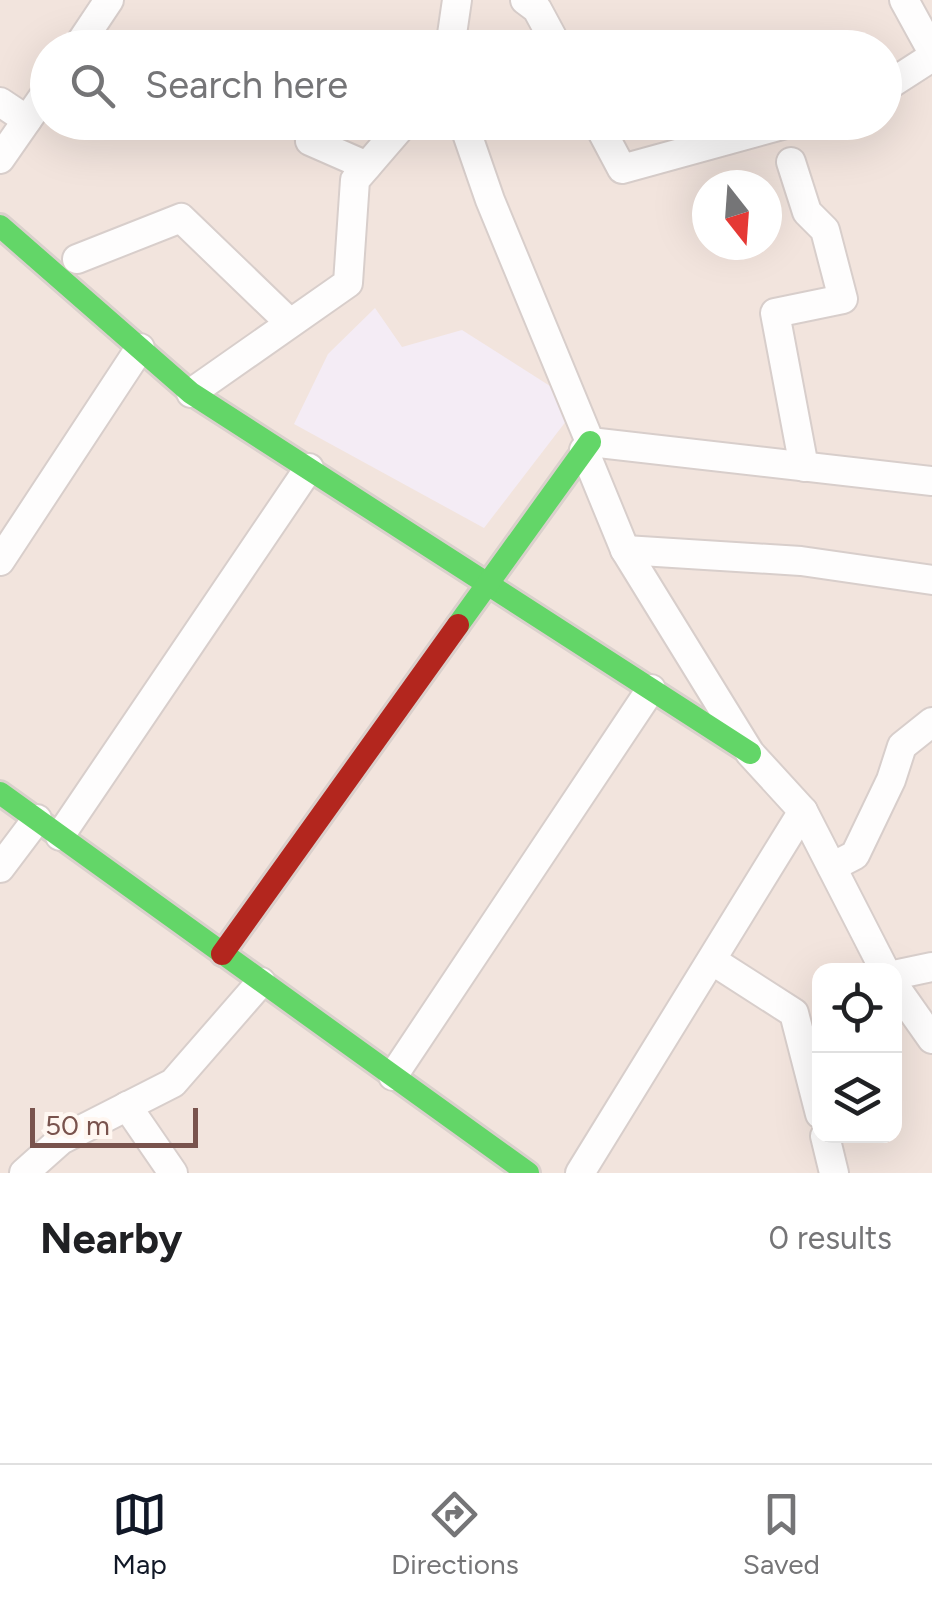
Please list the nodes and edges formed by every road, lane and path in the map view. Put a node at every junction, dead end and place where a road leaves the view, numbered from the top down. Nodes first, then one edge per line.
1 (109, 0) edge
2 (457, 0) edge
3 (525, 0) edge
4 (904, 0) edge
5 (89, 30) edge
6 (453, 30) edge
7 (548, 30) edge
8 (930, 45) edge
9 (902, 71) edge
10 (0, 102) edge
11 (30, 116) edge
12 (27, 120) junction
13 (390, 140) edge
14 (470, 140) edge
15 (607, 140) edge
16 (729, 140) edge
17 (310, 142) dead end
18 (0, 159) edge
19 (791, 162) dead end
20 (368, 166) junction
21 (0, 226) edge
22 (78, 259) dead end
23 (290, 324) junction
24 (140, 348) junction
25 (192, 393) junction
26 (587, 446) junction
27 (804, 467) junction
28 (309, 468) junction
29 (932, 482) edge
30 (625, 550) junction
31 (0, 560) edge
32 (932, 580) edge
33 (487, 583) junction
34 (651, 688) junction
35 (932, 722) edge
36 (750, 753) junction
37 (0, 793) edge
38 (803, 812) junction
39 (48, 828) junction
40 (832, 867) junction
41 (0, 868) edge
42 (222, 954) junction
43 (713, 961) junction
44 (881, 963) edge
45 (932, 967) edge
46 (902, 973) edge
47 (262, 982) junction
48 (902, 996) edge
49 (932, 1039) edge
50 (393, 1076) junction
51 (812, 1083) edge
52 (127, 1106) junction
53 (827, 1143) edge
54 (24, 1173) edge
55 (173, 1173) edge
56 (528, 1173) edge
57 (580, 1173) edge
58 (834, 1173) edge

1 - 5 street
2 - 6 street
3 - 7 street
4 - 8 street
8 - 9 street
10 - 12 street
11 - 12 street
12 - 18 street
13 - 20 street
14 - 26 street
15 - 16 street
17 - 20 street
19 - 27 street
20 - 23 street
21 - 24 street
22 - 23 street
23 - 25 street
24 - 25 street
24 - 31 street
25 - 28 street
26 - 27 street
26 - 30 street
26 - 33 street
27 - 29 street
28 - 33 street
28 - 39 street
30 - 32 street
30 - 36 street
33 - 34 street
33 - 42 street
34 - 36 street
34 - 50 street
35 - 40 street
36 - 38 street
37 - 39 street
38 - 40 street
38 - 43 street
39 - 41 street
39 - 42 street
40 - 44 street
42 - 47 street
43 - 51 street
43 - 57 street
45 - 46 street
47 - 50 street
47 - 52 street
48 - 49 street
50 - 56 street
52 - 54 street
52 - 55 street
53 - 58 street

